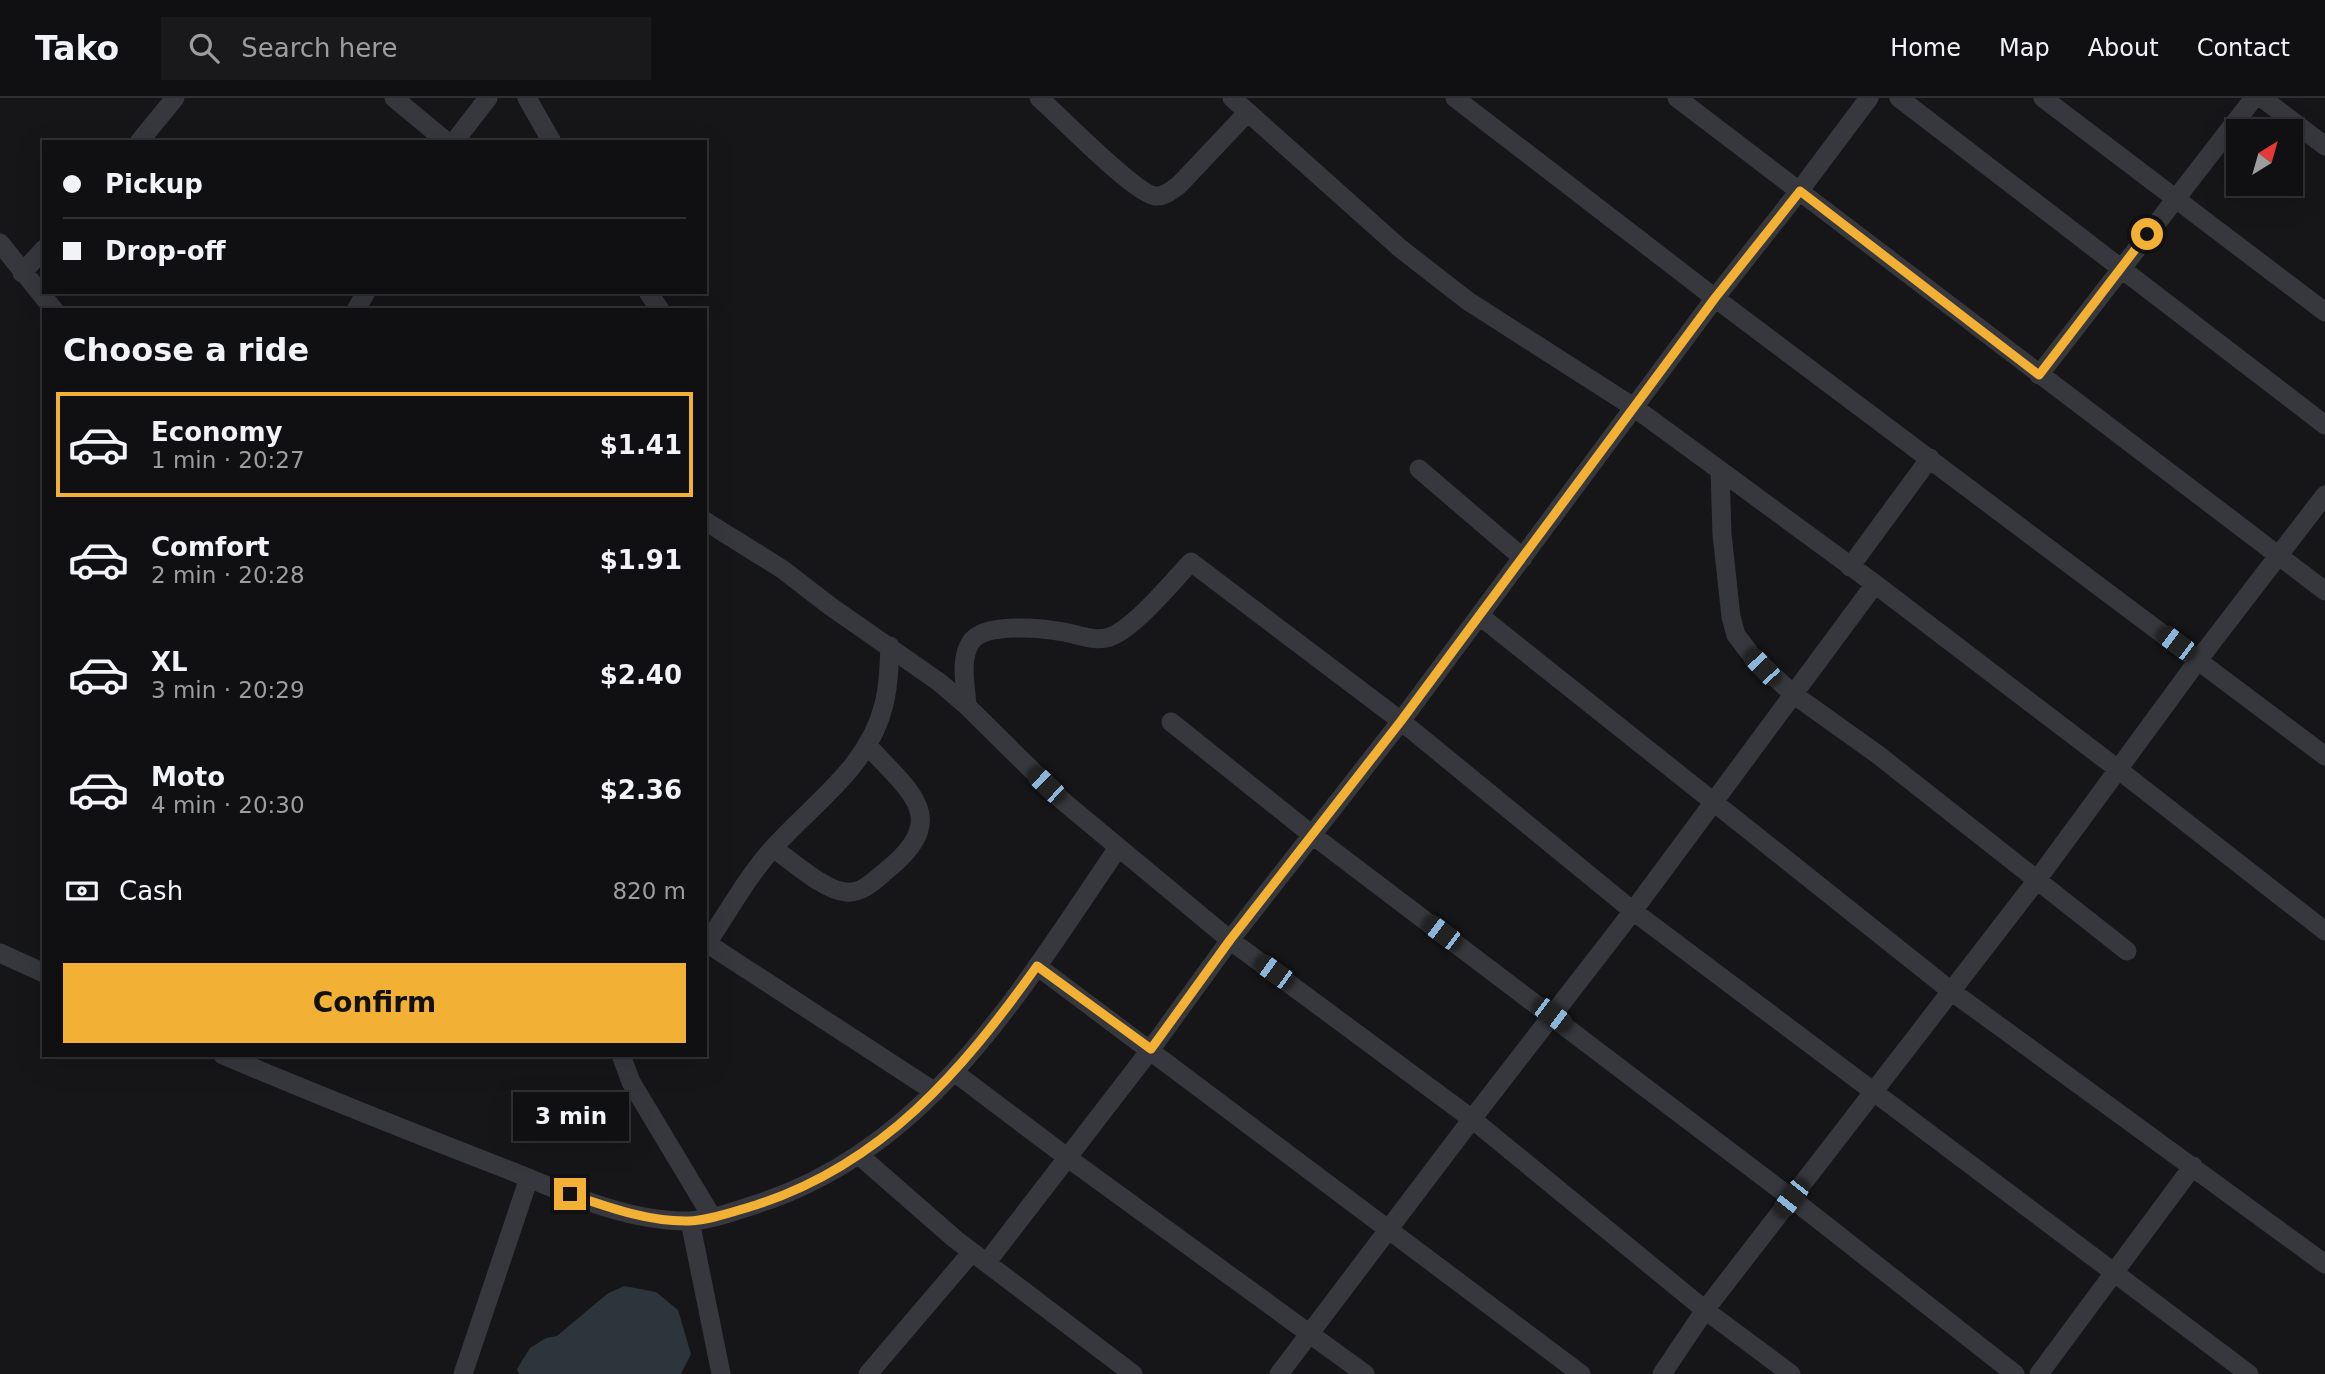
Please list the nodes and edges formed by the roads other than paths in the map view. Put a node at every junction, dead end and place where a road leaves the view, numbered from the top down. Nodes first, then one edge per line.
1 (175, 98) edge
2 (394, 98) edge
3 (488, 98) edge
4 (527, 98) edge
5 (1232, 98) edge
6 (1455, 98) edge
7 (1676, 98) edge
8 (1869, 98) edge
9 (1899, 98) edge
10 (2043, 98) edge
11 (2254, 98) edge
12 (2262, 98) edge
13 (1042, 99) edge
14 (1248, 112) junction
15 (141, 140) edge
16 (445, 140) edge
17 (456, 140) edge
18 (551, 140) edge
19 (2325, 146) edge
20 (1800, 191) junction
21 (2174, 198) junction
22 (0, 243) edge
23 (42, 250) edge
24 (2119, 269) junction
25 (22, 273) junction
26 (1715, 298) junction
27 (52, 308) edge
28 (2325, 312) edge
29 (2039, 375) junction
30 (1635, 408) junction
31 (2325, 425) edge
32 (1930, 458) junction
33 (1419, 469) dead end
34 (1720, 471) junction
35 (2325, 495) edge
36 (707, 522) edge
37 (2278, 556) junction
38 (1523, 558) junction
39 (1850, 567) junction
40 (1875, 584) junction
41 (2325, 591) edge
42 (1480, 616) junction
43 (890, 646) junction
44 (2199, 659) junction
45 (1793, 694) junction
46 (967, 706) junction
47 (1401, 721) junction
48 (1171, 722) dead end
49 (868, 746) junction
50 (2325, 756) edge
51 (2119, 770) junction
52 (1714, 802) junction
53 (1311, 834) junction
54 (773, 848) junction
55 (1118, 848) junction
56 (2037, 880) junction
57 (1633, 911) junction
58 (2325, 931) edge
59 (1230, 940) junction
60 (707, 941) edge
61 (707, 943) edge
62 (2127, 951) dead end
63 (0, 953) edge
64 (1037, 966) junction
65 (42, 973) edge
66 (1951, 991) junction
67 (1552, 1015) junction
68 (1151, 1049) junction
69 (228, 1057) edge
70 (622, 1057) edge
71 (954, 1072) junction
72 (935, 1092) junction
73 (1873, 1093) junction
74 (1472, 1119) junction
75 (860, 1156) junction
76 (1068, 1158) junction
77 (2193, 1166) junction
78 (529, 1178) junction
79 (1791, 1198) junction
80 (712, 1217) junction
81 (690, 1221) junction
82 (1389, 1229) junction
83 (979, 1257) junction
84 (2325, 1264) edge
85 (2114, 1274) junction
86 (1706, 1310) junction
87 (1310, 1332) junction
88 (463, 1374) edge
89 (721, 1374) edge
90 (868, 1374) edge
91 (1133, 1374) edge
92 (1279, 1374) edge
93 (1365, 1374) edge
94 (1581, 1374) edge
95 (1662, 1374) edge
96 (1791, 1374) edge
97 (2015, 1374) edge
98 (2039, 1374) edge
99 (2249, 1374) edge

1 - 15 street
2 - 16 street
3 - 17 street
4 - 18 street
5 - 14 street
6 - 26 street
7 - 20 street
8 - 20 street
9 - 24 street
10 - 21 street
11 - 21 street
12 - 19 street
13 - 14 street
14 - 30 street
20 - 26 street
20 - 29 street
21 - 24 street
21 - 28 street
22 - 25 street
23 - 25 street
24 - 29 street
24 - 31 street
25 - 27 street
26 - 30 street
26 - 32 street
29 - 37 street
30 - 34 street
30 - 38 street
32 - 39 street
32 - 44 street
33 - 38 street
34 - 39 street
34 - 45 street
35 - 37 street
36 - 43 street
37 - 41 street
37 - 44 street
38 - 42 street
39 - 40 street
40 - 45 street
40 - 51 street
42 - 47 street
42 - 52 street
43 - 46 street
43 - 49 street
44 - 50 street
44 - 51 street
45 - 52 street
45 - 56 street
46 - 47 street
46 - 55 street
47 - 53 street
47 - 57 street
48 - 53 street
49 - 54 street
49 - 54 street
51 - 56 street
51 - 58 street
52 - 57 street
52 - 66 street
53 - 59 street
53 - 67 street
54 - 60 street
55 - 59 street
55 - 64 street
56 - 62 street
56 - 66 street
57 - 67 street
57 - 73 street
59 - 68 street
59 - 74 street
61 - 72 street
63 - 65 street
64 - 68 street
64 - 71 street
66 - 73 street
66 - 77 street
67 - 74 street
67 - 79 street
68 - 76 street
68 - 82 street
69 - 78 street
70 - 80 street
71 - 72 street
71 - 76 street
72 - 75 street
73 - 79 street
73 - 85 street
74 - 82 street
74 - 86 street
75 - 80 street
75 - 83 street
76 - 83 street
76 - 87 street
77 - 84 street
77 - 85 street
78 - 81 street
78 - 88 street
79 - 86 street
79 - 97 street
80 - 81 street
81 - 89 street
82 - 87 street
82 - 94 street
83 - 90 street
83 - 91 street
85 - 98 street
85 - 99 street
86 - 95 street
86 - 96 street
87 - 92 street
87 - 93 street

